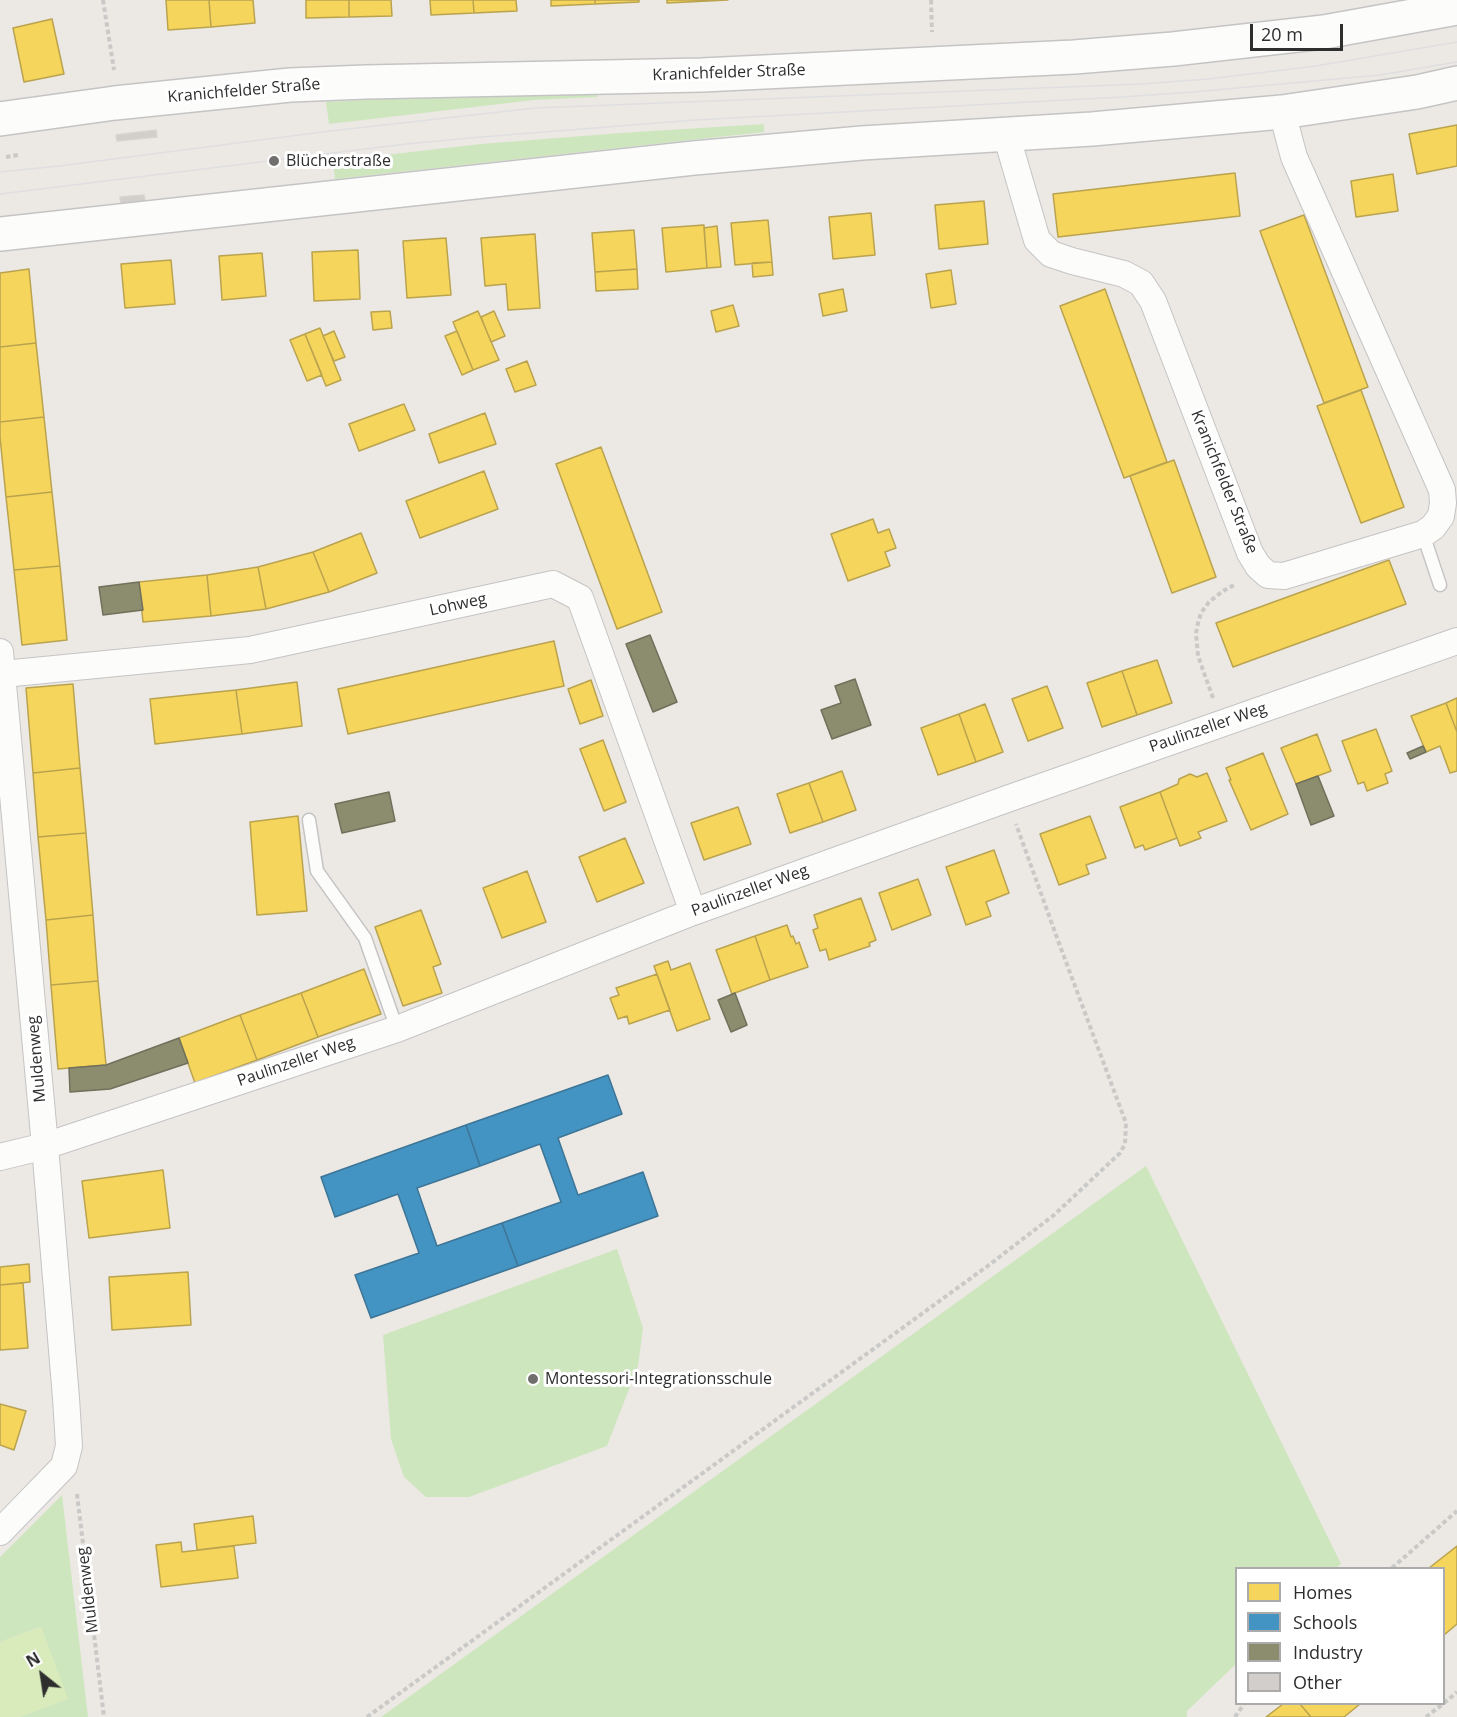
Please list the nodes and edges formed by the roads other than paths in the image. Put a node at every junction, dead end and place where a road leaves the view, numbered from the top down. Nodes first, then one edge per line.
1 (1442, 6) edge
2 (1457, 83) edge
3 (1282, 112) junction
4 (0, 119) edge
5 (1006, 134) junction
6 (0, 234) edge
7 (1423, 534) junction
8 (1440, 585) dead end
9 (1457, 641) edge
10 (1, 663) edge
11 (309, 820) dead end
12 (693, 912) junction
13 (397, 1029) junction
14 (45, 1146) junction
15 (0, 1157) edge
16 (0, 1532) edge

1 - 4 main road, Kranichfelder Straße
2 - 3 main road
3 - 5 main road
3 - 7 street
5 - 6 main road
5 - 7 street, Kranichfelder Straße
7 - 8 lane
9 - 12 street, Paulinzeller Weg
10 - 12 street, Lohweg
10 - 14 street, Muldenweg
11 - 13 lane
12 - 13 street, Paulinzeller Weg
13 - 14 street, Paulinzeller Weg
14 - 15 street, Paulinzeller Weg
14 - 16 street, Muldenweg

